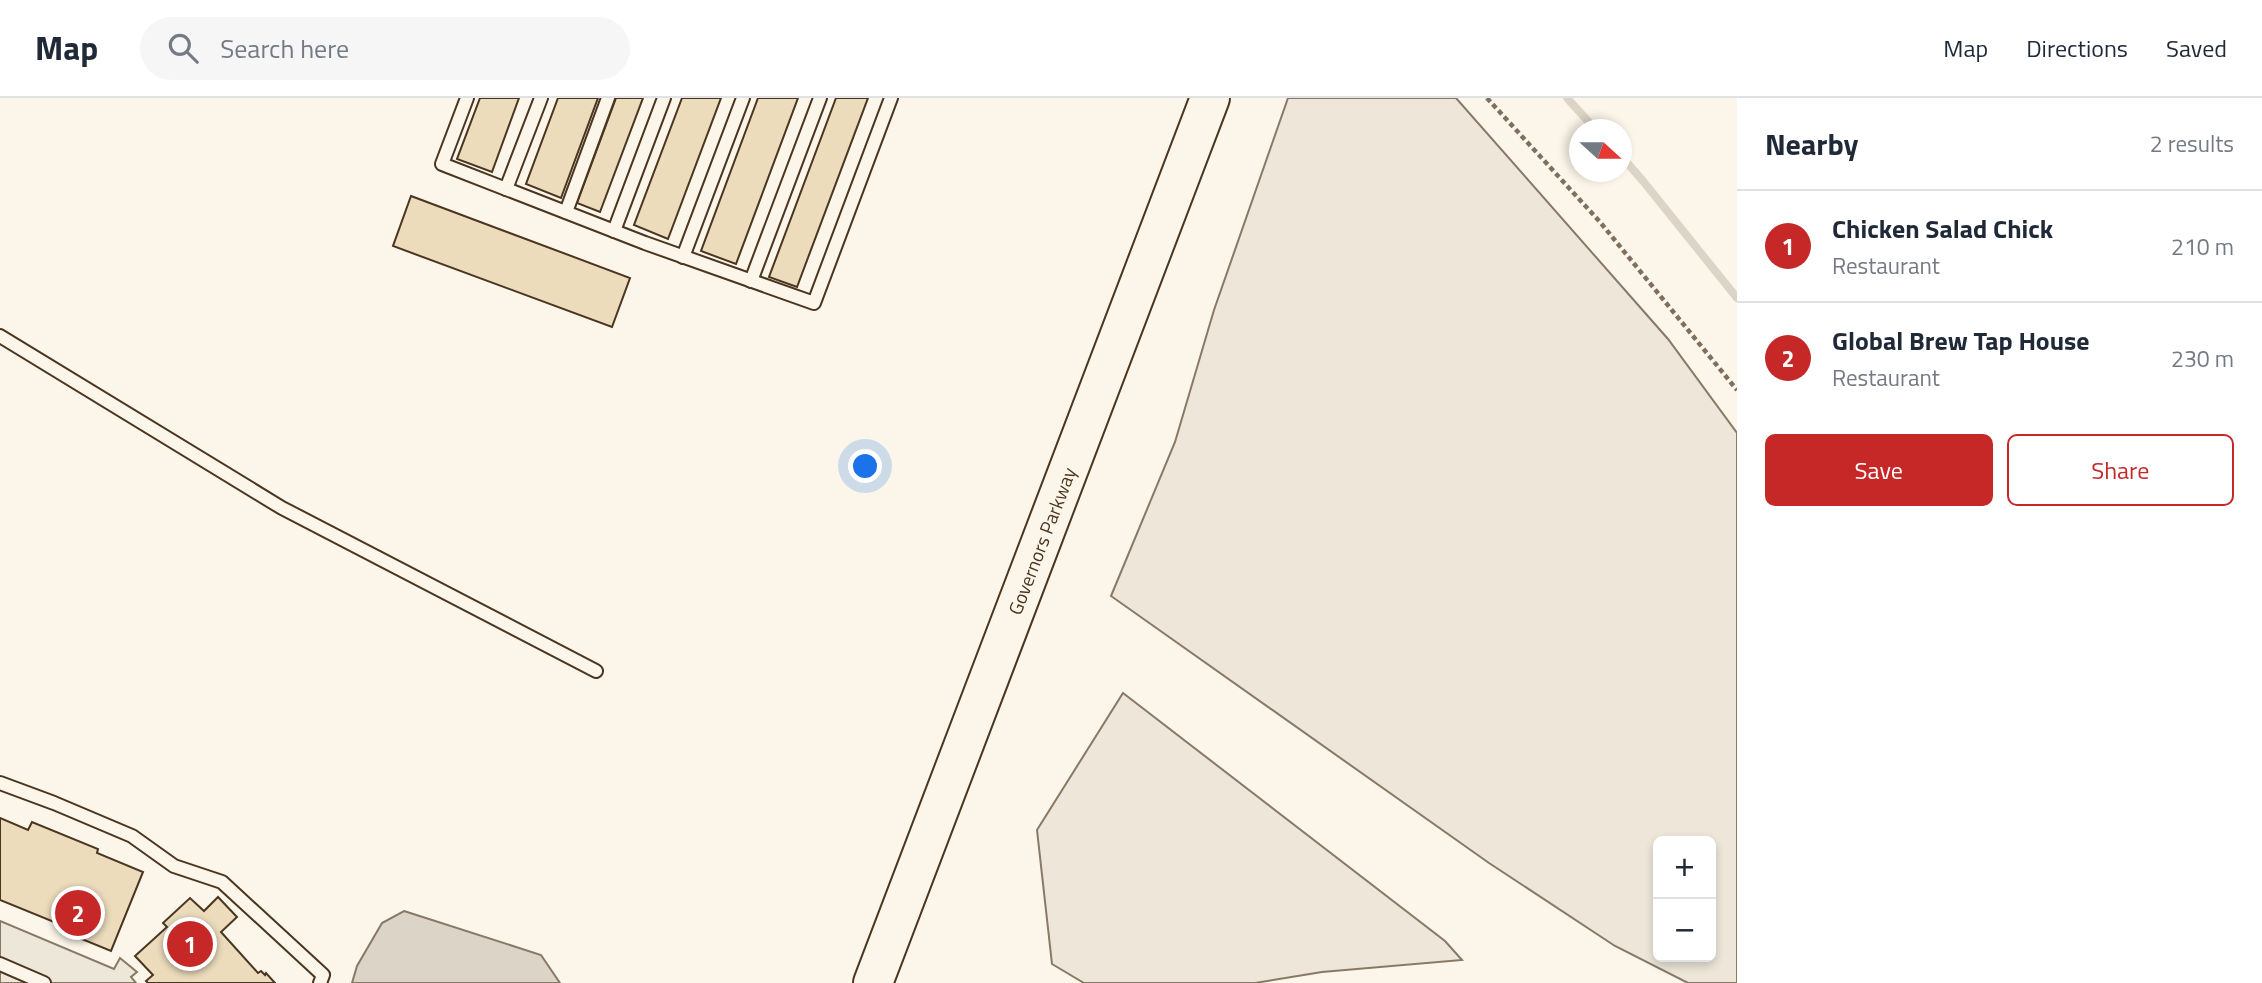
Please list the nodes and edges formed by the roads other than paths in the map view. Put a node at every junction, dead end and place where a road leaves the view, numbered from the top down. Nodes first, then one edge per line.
1 (467, 98) edge
2 (541, 98) edge
3 (608, 98) edge
4 (664, 98) edge
5 (743, 98) edge
6 (820, 98) edge
7 (891, 98) edge
8 (1210, 98) edge
9 (506, 189) junction
10 (566, 212) junction
11 (614, 231) junction
12 (683, 257) junction
13 (751, 281) junction
14 (0, 336) edge
15 (596, 671) dead end
16 (0, 783) edge
17 (0, 964) edge
18 (44, 983) edge
19 (320, 983) edge
20 (873, 983) edge

1 - 9 lane
2 - 9 lane
3 - 10 lane
4 - 11 lane
5 - 12 lane
6 - 13 lane
7 - 13 lane
8 - 20 main road, Governors Parkway
9 - 10 lane
10 - 11 lane
11 - 12 lane
12 - 13 lane
14 - 15 lane
16 - 19 lane
17 - 18 lane

